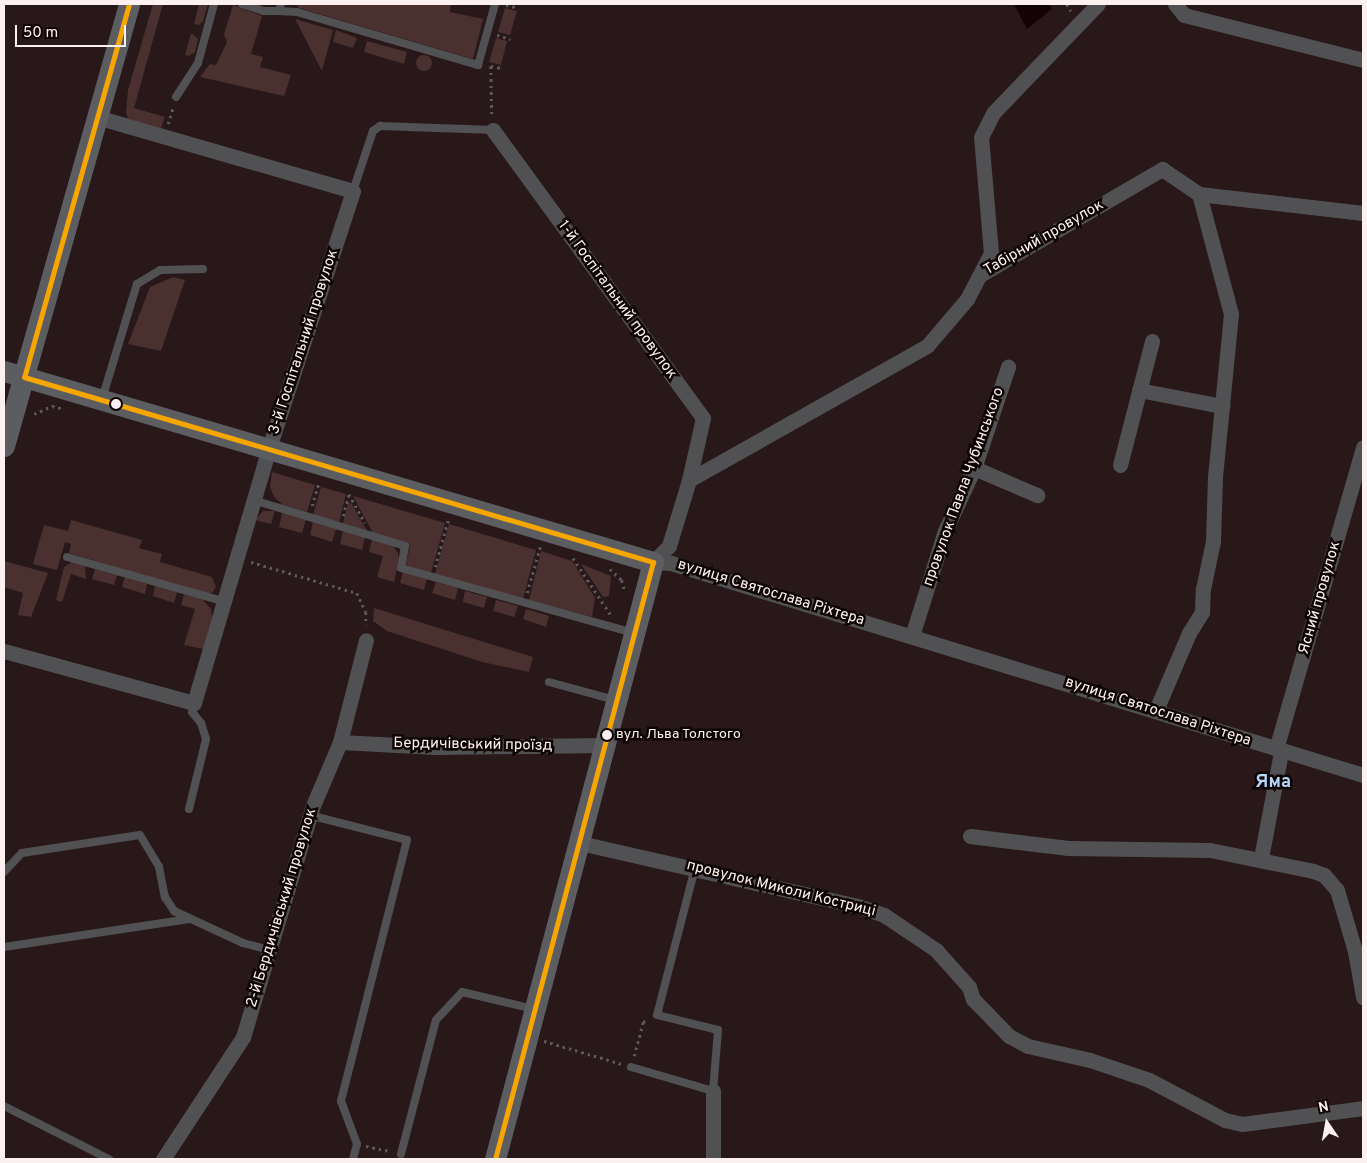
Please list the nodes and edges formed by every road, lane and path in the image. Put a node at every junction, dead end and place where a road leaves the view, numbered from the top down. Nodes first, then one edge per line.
1 (129, 4) edge
2 (214, 4) edge
3 (242, 4) edge
4 (495, 4) edge
5 (501, 4) edge
6 (1098, 4) edge
7 (1175, 4) edge
8 (280, 8) edge
9 (519, 8) dead end
10 (1363, 60) edge
11 (490, 66) dead end
12 (176, 97) joint
13 (97, 117) junction
14 (493, 130) junction
15 (164, 135) junction
16 (353, 191) junction
17 (1200, 194) junction
18 (1363, 213) edge
19 (203, 269) dead end
20 (980, 275) junction
21 (1152, 341) dead end
22 (1008, 367) dead end
23 (4, 371) edge
24 (24, 377) junction
25 (1139, 390) junction
26 (101, 400) junction
27 (1222, 406) junction
28 (71, 411) dead end
29 (34, 414) dead end
30 (4, 446) edge
31 (1363, 447) edge
32 (269, 448) junction
33 (1120, 466) dead end
34 (974, 468) junction
35 (309, 480) dead end
36 (689, 480) junction
37 (318, 482) junction
38 (326, 485) dead end
39 (342, 489) dead end
40 (349, 493) junction
41 (358, 494) dead end
42 (1037, 495) dead end
43 (253, 500) junction
44 (309, 517) junction
45 (439, 518) dead end
46 (448, 520) junction
47 (457, 523) dead end
48 (340, 526) junction
49 (369, 535) junction
50 (530, 545) dead end
51 (540, 547) junction
52 (548, 550) dead end
53 (565, 555) dead end
54 (67, 557) dead end
55 (235, 558) junction
56 (573, 558) junction
57 (582, 560) dead end
58 (653, 562) junction
59 (609, 569) dead end
60 (432, 577) junction
61 (626, 596) dead end
62 (222, 602) junction
63 (524, 604) junction
64 (626, 631) junction
65 (912, 636) junction
66 (366, 640) joint
67 (4, 651) edge
68 (549, 682) dead end
69 (618, 701) junction
70 (194, 703) junction
71 (1156, 710) junction
72 (340, 742) junction
73 (606, 746) junction
74 (1279, 751) junction
75 (1363, 775) edge
76 (189, 809) dead end
77 (309, 815) junction
78 (970, 836) dead end
79 (580, 842) junction
80 (1261, 858) junction
81 (695, 868) junction
82 (4, 872) edge
83 (189, 919) junction
84 (4, 947) edge
85 (269, 950) junction
86 (1359, 951) edge
87 (1363, 998) edge
88 (536, 1010) junction
89 (657, 1015) junction
90 (528, 1036) junction
91 (631, 1067) junction
92 (713, 1091) junction
93 (4, 1106) edge
94 (1363, 1108) edge
95 (358, 1144) junction
96 (401, 1154) joint
97 (108, 1159) edge
98 (163, 1159) edge
99 (353, 1159) edge
100 (495, 1159) edge
101 (713, 1159) edge

1 - 13 main road
2 - 12 lane
3 - 8 lane
4 - 8 lane
5 - 9 path
6 - 20 street
7 - 10 street
11 - 14 path
12 - 15 path
13 - 15 street
13 - 24 main road
14 - 16 lane
14 - 36 street, 1-й Госпітальний провулок
15 - 16 street
16 - 32 street, 3-й Госпітальний провулок
17 - 18 street, Табірний провулок
17 - 20 street, Табірний провулок
17 - 27 street
19 - 26 lane
20 - 36 street, Табірний провулок
21 - 25 street
22 - 34 street, провулок Павла Чубинського
23 - 24 main road, вулиця Святослава Ріхтера
24 - 26 main road, вулиця Святослава Ріхтера
24 - 30 main road
25 - 27 street
25 - 33 street
26 - 32 main road, вулиця Святослава Ріхтера
27 - 71 street
28 - 29 path
31 - 74 street, Ясний провулок
32 - 43 street, 3-й Госпітальний провулок
32 - 58 main road, вулиця Святослава Ріхтера
34 - 42 street
34 - 65 street, провулок Павла Чубинського
35 - 37 path
36 - 58 street, 1-й Госпітальний провулок
37 - 38 path
37 - 44 path
39 - 40 path
40 - 41 path
40 - 48 path
40 - 49 path
43 - 44 lane
43 - 55 street, 3-й Госпітальний провулок
44 - 48 lane
45 - 46 path
46 - 47 path
46 - 60 path
48 - 49 lane
49 - 60 lane
50 - 51 path
51 - 52 path
51 - 63 path
53 - 56 path
54 - 62 lane
55 - 62 street, 3-й Госпітальний провулок
55 - 66 path
56 - 57 path
56 - 64 path
58 - 64 main road
58 - 65 street, вулиця Святослава Ріхтера
59 - 61 path
60 - 63 lane
62 - 70 street, 3-й Госпітальний провулок
63 - 64 lane
64 - 69 main road
65 - 71 street, вулиця Святослава Ріхтера
66 - 72 street, 2-й Бердичівський провулок
67 - 70 street
68 - 69 lane
69 - 73 main road
70 - 76 lane
71 - 74 street, вулиця Святослава Ріхтера
72 - 73 street, Бердичівський проїзд
72 - 77 street, 2-й Бердичівський провулок
73 - 79 main road
74 - 75 street, вулиця Святослава Ріхтера
74 - 80 street, Ясний провулок
77 - 85 street, 2-й Бердичівський провулок
77 - 95 lane
78 - 80 street
79 - 81 street, провулок Миколи Костриці
79 - 88 main road
80 - 86 street
81 - 89 lane
81 - 94 street, провулок Миколи Костриці
82 - 83 lane
83 - 84 lane
83 - 85 lane
85 - 98 street, 2-й Бердичівський провулок
86 - 87 street
88 - 90 main road
88 - 96 lane
89 - 91 path
89 - 92 lane
90 - 91 path
90 - 100 main road
91 - 92 lane
92 - 101 street
93 - 97 lane
95 - 96 path
95 - 99 lane

